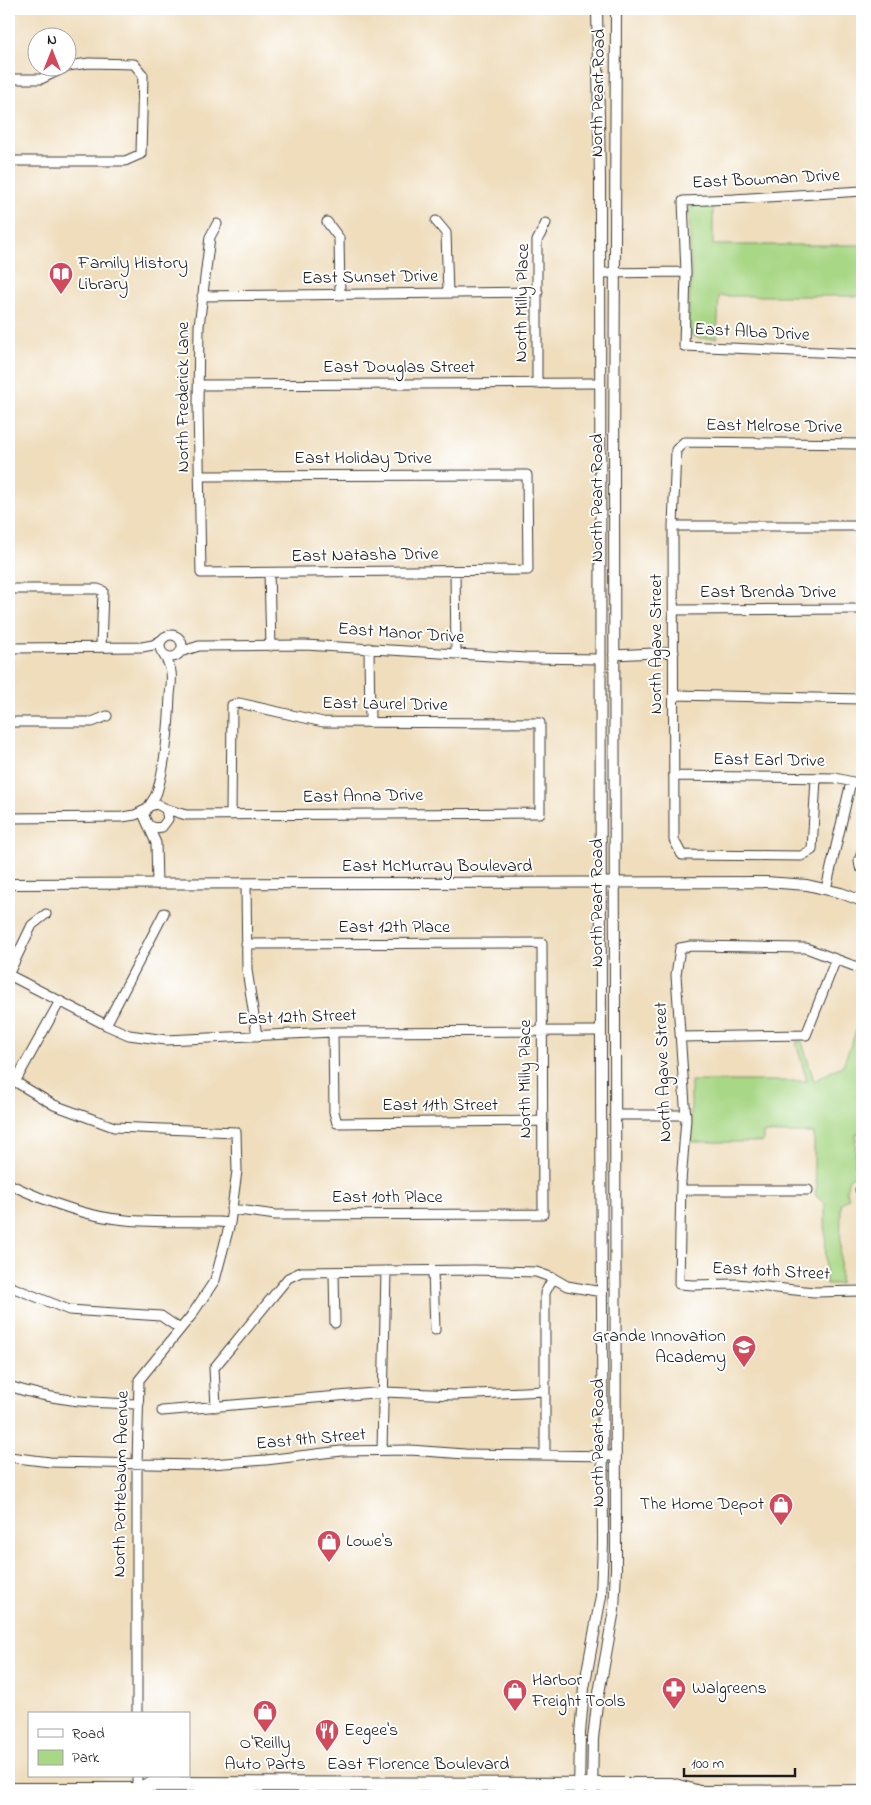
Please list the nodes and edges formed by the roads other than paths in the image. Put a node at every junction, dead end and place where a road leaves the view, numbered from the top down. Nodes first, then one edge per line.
1 (597, 9) edge
2 (616, 9) edge
3 (78, 65) edge
4 (43, 78) edge
5 (9, 79) edge
6 (9, 161) edge
7 (862, 191) edge
8 (436, 221) dead end
9 (327, 222) dead end
10 (546, 223) dead end
11 (217, 224) dead end
12 (686, 272) junction
13 (600, 273) junction
14 (614, 273) junction
15 (538, 292) junction
16 (448, 293) junction
17 (340, 295) junction
18 (202, 296) junction
19 (862, 354) edge
20 (599, 383) junction
21 (537, 384) junction
22 (199, 385) junction
23 (684, 442) joint
24 (862, 444) edge
25 (200, 476) junction
26 (673, 526) junction
27 (862, 526) edge
28 (528, 570) joint
29 (455, 571) junction
30 (202, 573) joint
31 (269, 573) junction
32 (9, 589) edge
33 (862, 609) edge
34 (674, 610) junction
35 (178, 638) junction
36 (163, 639) junction
37 (101, 646) junction
38 (199, 646) junction
39 (271, 646) junction
40 (142, 647) junction
41 (9, 648) edge
42 (369, 648) junction
43 (180, 652) junction
44 (674, 652) junction
45 (163, 654) junction
46 (456, 654) junction
47 (614, 655) junction
48 (600, 659) junction
49 (171, 673) junction
50 (674, 695) junction
51 (862, 698) edge
52 (107, 716) dead end
53 (9, 722) edge
54 (370, 722) junction
55 (674, 776) junction
56 (816, 778) junction
57 (851, 782) junction
58 (862, 784) edge
59 (158, 788) junction
60 (148, 808) junction
61 (165, 808) junction
62 (540, 813) joint
63 (186, 815) junction
64 (232, 815) junction
65 (122, 817) junction
66 (9, 818) edge
67 (147, 824) junction
68 (166, 824) junction
69 (156, 843) junction
70 (862, 852) edge
71 (861, 867) edge
72 (601, 883) junction
73 (614, 883) junction
74 (9, 884) edge
75 (157, 884) junction
76 (246, 884) junction
77 (826, 889) junction
78 (862, 901) edge
79 (164, 913) dead end
80 (46, 914) dead end
81 (246, 944) junction
82 (542, 944) joint
83 (836, 959) junction
84 (862, 969) edge
85 (9, 974) edge
86 (60, 1001) junction
87 (106, 1025) junction
88 (601, 1031) junction
89 (333, 1032) junction
90 (542, 1032) junction
91 (257, 1036) junction
92 (681, 1037) junction
93 (12, 1080) edge
94 (686, 1114) junction
95 (615, 1115) junction
96 (543, 1122) junction
97 (9, 1184) edge
98 (681, 1190) junction
99 (808, 1190) dead end
100 (232, 1209) junction
101 (543, 1214) joint
102 (230, 1223) junction
103 (386, 1271) junction
104 (433, 1271) junction
105 (334, 1272) junction
106 (553, 1278) junction
107 (679, 1284) joint
108 (9, 1286) edge
109 (602, 1292) junction
110 (862, 1292) edge
111 (335, 1323) dead end
112 (180, 1329) junction
113 (435, 1330) dead end
114 (9, 1386) edge
115 (545, 1391) junction
116 (382, 1392) junction
117 (139, 1404) junction
118 (216, 1407) junction
119 (162, 1411) dead end
120 (382, 1450) junction
121 (545, 1455) junction
122 (603, 1456) junction
123 (616, 1456) junction
124 (9, 1457) edge
125 (137, 1465) junction
126 (137, 1712) edge
127 (294, 1784) junction
128 (137, 1788) edge
129 (9, 1790) edge
130 (585, 1791) edge
131 (862, 1792) edge
132 (699, 1793) junction
133 (808, 1794) edge
134 (150, 1796) edge
135 (216, 1796) edge
136 (675, 1796) edge

1 - 13 street, North Peart Road
2 - 14 street, North Peart Road
3 - 6 street
4 - 5 street
7 - 12 street, East Bowman Drive
8 - 16 street
9 - 17 street
10 - 15 street, North Milly Place
11 - 18 street, North Frederick Lane
12 - 14 street
12 - 19 street, East Alba Drive
13 - 14 street
13 - 20 street, North Peart Road
14 - 47 street, North Peart Road
15 - 16 street, East Sunset Drive
15 - 21 street, North Milly Place
16 - 17 street, East Sunset Drive
17 - 18 street, East Sunset Drive
18 - 22 street, North Frederick Lane
20 - 21 street, East Douglas Street
20 - 48 street, North Peart Road
21 - 22 street, East Douglas Street
22 - 25 street, North Frederick Lane
23 - 24 street, East Melrose Drive
23 - 26 street, North Agave Street
25 - 28 street, East Holiday Drive
25 - 30 street, North Frederick Lane
26 - 27 street
26 - 34 street, North Agave Street
28 - 29 street, East Natasha Drive
29 - 31 street, East Natasha Drive
29 - 46 street
30 - 31 street, East Natasha Drive
31 - 39 street
32 - 37 street
33 - 34 street, East Brenda Drive
34 - 44 street, North Agave Street
35 - 36 street
35 - 38 street, East Manor Drive
35 - 43 street
36 - 40 street
36 - 45 street
37 - 40 street
37 - 41 street
38 - 39 street, East Manor Drive
38 - 43 street, East Manor Drive
39 - 42 street, East Manor Drive
40 - 45 street
42 - 46 street, East Manor Drive
42 - 54 street
43 - 45 street
43 - 49 street
44 - 47 street
44 - 50 street, North Agave Street
45 - 49 street
46 - 48 street, East Manor Drive
47 - 73 street, North Peart Road
48 - 72 street, North Peart Road
49 - 59 street
50 - 51 street
50 - 55 street, North Agave Street
52 - 53 street
54 - 62 street, East Laurel Drive
54 - 64 street, East Laurel Drive
55 - 56 street, East Earl Drive
55 - 56 street, North Agave Street
56 - 57 street, East Earl Drive
57 - 58 street, East Earl Drive
57 - 77 street
59 - 60 street
59 - 61 street
60 - 61 street
60 - 65 street
60 - 67 street
61 - 63 street, East Anna Drive
61 - 68 street
62 - 64 street, East Anna Drive
63 - 64 street, East Anna Drive
63 - 68 street, East Anna Drive
65 - 66 street
65 - 67 street
67 - 68 street
67 - 69 street
68 - 69 street
69 - 75 street
70 - 71 street
72 - 73 street, East McMurray Boulevard
72 - 76 street, East McMurray Boulevard
72 - 88 street, North Peart Road
73 - 77 street, East McMurray Boulevard
73 - 95 street, North Peart Road
74 - 75 street, East McMurray Boulevard
75 - 76 street, East McMurray Boulevard
76 - 81 street
77 - 78 street, East McMurray Boulevard
79 - 87 street
80 - 85 street
81 - 82 street, East 12th Place
81 - 91 street
82 - 90 street, North Milly Place
83 - 84 street
83 - 92 street
83 - 92 street, North Agave Street
85 - 86 street, East 12th Street
86 - 87 street, East 12th Street
86 - 93 street
87 - 91 street, East 12th Street
88 - 90 street, East 12th Street
88 - 109 street, North Peart Road
89 - 90 street, East 12th Street
89 - 91 street, East 12th Street
89 - 96 street, East 11th Street
90 - 96 street, North Milly Place
92 - 94 street, North Agave Street
93 - 100 street, North Pottebaum Avenue
94 - 95 street
94 - 98 street, North Agave Street
95 - 123 street, North Peart Road
96 - 101 street, North Milly Place
97 - 102 street
98 - 99 street
98 - 107 street, North Agave Street
100 - 101 street, East 10th Place
100 - 102 street, North Pottebaum Avenue
102 - 112 street, North Pottebaum Avenue
103 - 104 street
103 - 105 street
103 - 116 street
104 - 106 street
104 - 113 street
105 - 111 street
105 - 118 street
106 - 109 street
106 - 115 street
107 - 110 street, East 10th Street
108 - 112 street
109 - 122 street, North Peart Road
112 - 117 street, North Pottebaum Avenue
114 - 117 street
115 - 116 street
115 - 121 street
116 - 118 street
116 - 120 street
117 - 125 street, North Pottebaum Avenue
118 - 119 street
120 - 121 street, East 9th Street
120 - 125 street, East 9th Street
121 - 122 street, East 9th Street
122 - 123 street, East 9th Street
122 - 130 street, North Peart Road
123 - 130 street, North Peart Road
124 - 125 street, East 9th Street
125 - 126 street, North Pottebaum Avenue
127 - 128 main road, East Florence Boulevard
127 - 130 main road, East Florence Boulevard
127 - 135 main road
128 - 129 main road, East Florence Boulevard
128 - 134 main road, East Florence Boulevard
130 - 132 main road, East Florence Boulevard
131 - 133 main road, East Florence Boulevard
132 - 133 main road, East Florence Boulevard
132 - 136 main road, East Florence Boulevard

